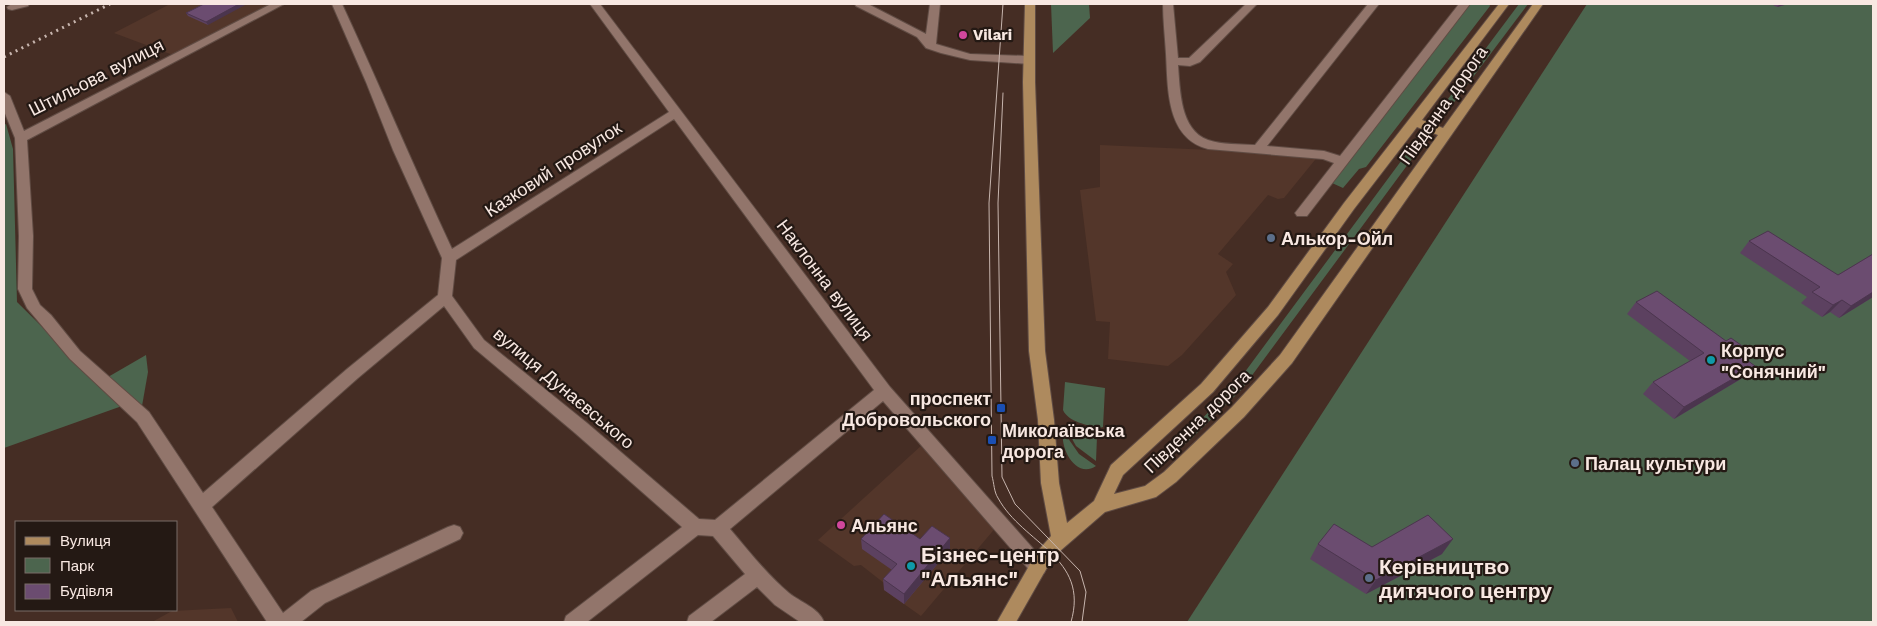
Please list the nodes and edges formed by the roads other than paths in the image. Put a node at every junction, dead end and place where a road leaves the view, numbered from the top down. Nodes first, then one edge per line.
1 (24, 4) edge
2 (279, 4) edge
3 (337, 4) edge
4 (595, 4) edge
5 (860, 4) edge
6 (935, 4) edge
7 (1030, 4) edge
8 (1168, 4) edge
9 (1252, 4) edge
10 (1374, 4) edge
11 (1465, 4) edge
12 (1504, 4) edge
13 (1538, 4) edge
14 (12, 7) dead end
15 (930, 46) junction
16 (1029, 60) junction
17 (1172, 62) junction
18 (4, 96) edge
19 (677, 112) junction
20 (1414, 121) junction
21 (1446, 134) junction
22 (21, 138) junction
23 (1259, 148) junction
24 (1342, 161) junction
25 (1302, 213) dead end
26 (449, 258) junction
27 (445, 297) junction
28 (884, 391) junction
29 (202, 504) junction
30 (1100, 506) junction
31 (695, 527) junction
32 (718, 528) junction
33 (454, 534) dead end
34 (1061, 538) junction
35 (1038, 567) junction
36 (758, 575) junction
37 (278, 622) edge
38 (288, 622) edge
39 (573, 622) edge
40 (696, 622) edge
41 (815, 622) edge
42 (1006, 622) edge

1 - 14 street
2 - 22 street, Штильова вулиця
3 - 26 street
4 - 19 street, Наклонна вулиця
5 - 15 street
6 - 15 street
7 - 16 main road
8 - 17 street
9 - 17 street
10 - 23 street
11 - 24 street
12 - 20 main road, Південна дорога
13 - 21 main road, Південна дорога
15 - 16 street
16 - 34 main road
17 - 23 street
18 - 22 street
19 - 26 street, Казковий провулок
19 - 28 street, Наклонна вулиця
20 - 21 main road
20 - 30 main road, Південна дорога
21 - 30 main road, Південна дорога
22 - 29 street, Штильова вулиця
23 - 24 street
24 - 25 street
26 - 27 street
27 - 29 street
27 - 31 street, вулиця Дунаєвського
28 - 32 street
28 - 35 street, Наклонна вулиця
29 - 37 street, Штильова вулиця
30 - 34 main road
31 - 32 street
31 - 39 street
32 - 36 street
33 - 38 street
34 - 35 main road
35 - 42 main road
36 - 40 street
36 - 41 street

